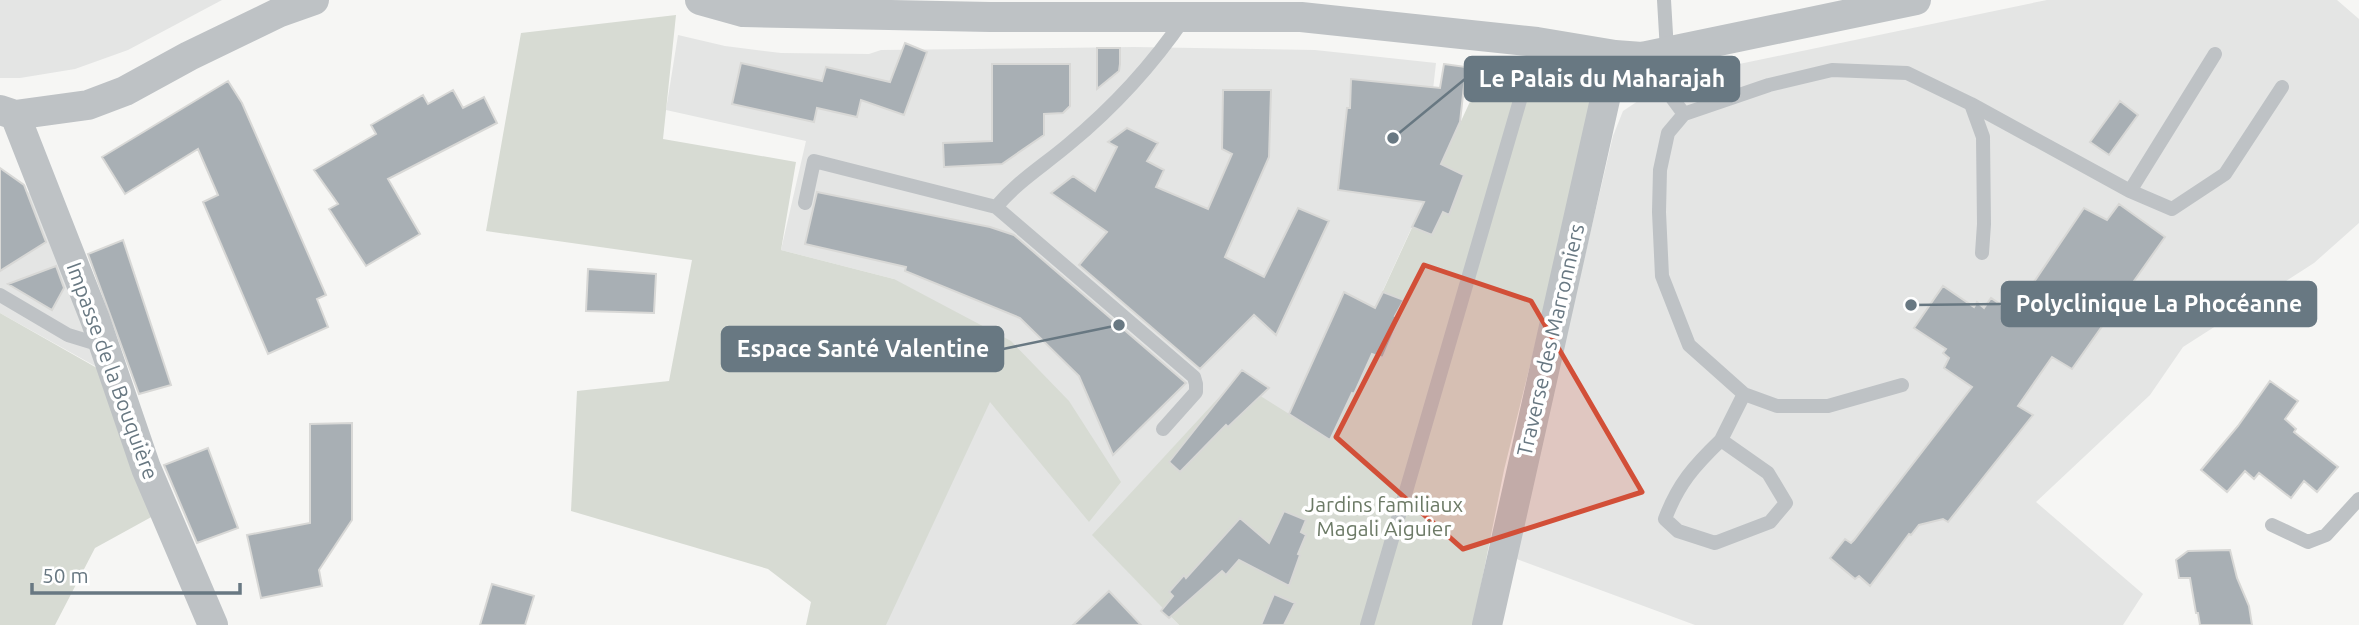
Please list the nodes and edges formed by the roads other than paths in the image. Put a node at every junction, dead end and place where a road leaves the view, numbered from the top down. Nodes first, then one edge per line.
1 (314, 0) edge
2 (701, 0) edge
3 (1664, 0) edge
4 (1916, 0) edge
5 (944, 8) edge
6 (1301, 9) edge
7 (1185, 17) junction
8 (1537, 42) junction
9 (1641, 54) junction
10 (2215, 54) dead end
11 (2282, 87) dead end
12 (1971, 104) junction
13 (7, 112) edge
14 (1684, 114) junction
15 (2130, 191) junction
16 (805, 203) dead end
17 (996, 207) junction
18 (1982, 253) dead end
19 (0, 295) edge
20 (105, 347) junction
21 (1902, 384) dead end
22 (1744, 394) junction
23 (1163, 429) dead end
24 (1721, 440) junction
25 (2359, 499) edge
26 (2272, 525) dead end
27 (213, 625) edge
28 (1367, 625) edge
29 (1487, 625) edge

1 - 13 street
2 - 5 street
3 - 9 lane
4 - 9 street
5 - 7 street
6 - 7 street
6 - 8 street
7 - 17 lane
8 - 9 street
8 - 28 lane
9 - 14 lane
9 - 29 street, Traverse des Marronniers
10 - 15 lane
11 - 15 lane
12 - 14 lane
12 - 15 lane
12 - 18 lane
13 - 20 street, Impasse de la Bouquière
14 - 22 lane
16 - 17 lane
17 - 23 lane
19 - 20 lane
20 - 27 street, Impasse de la Bouquière
21 - 22 lane
22 - 24 lane
24 - 24 lane
25 - 26 lane

